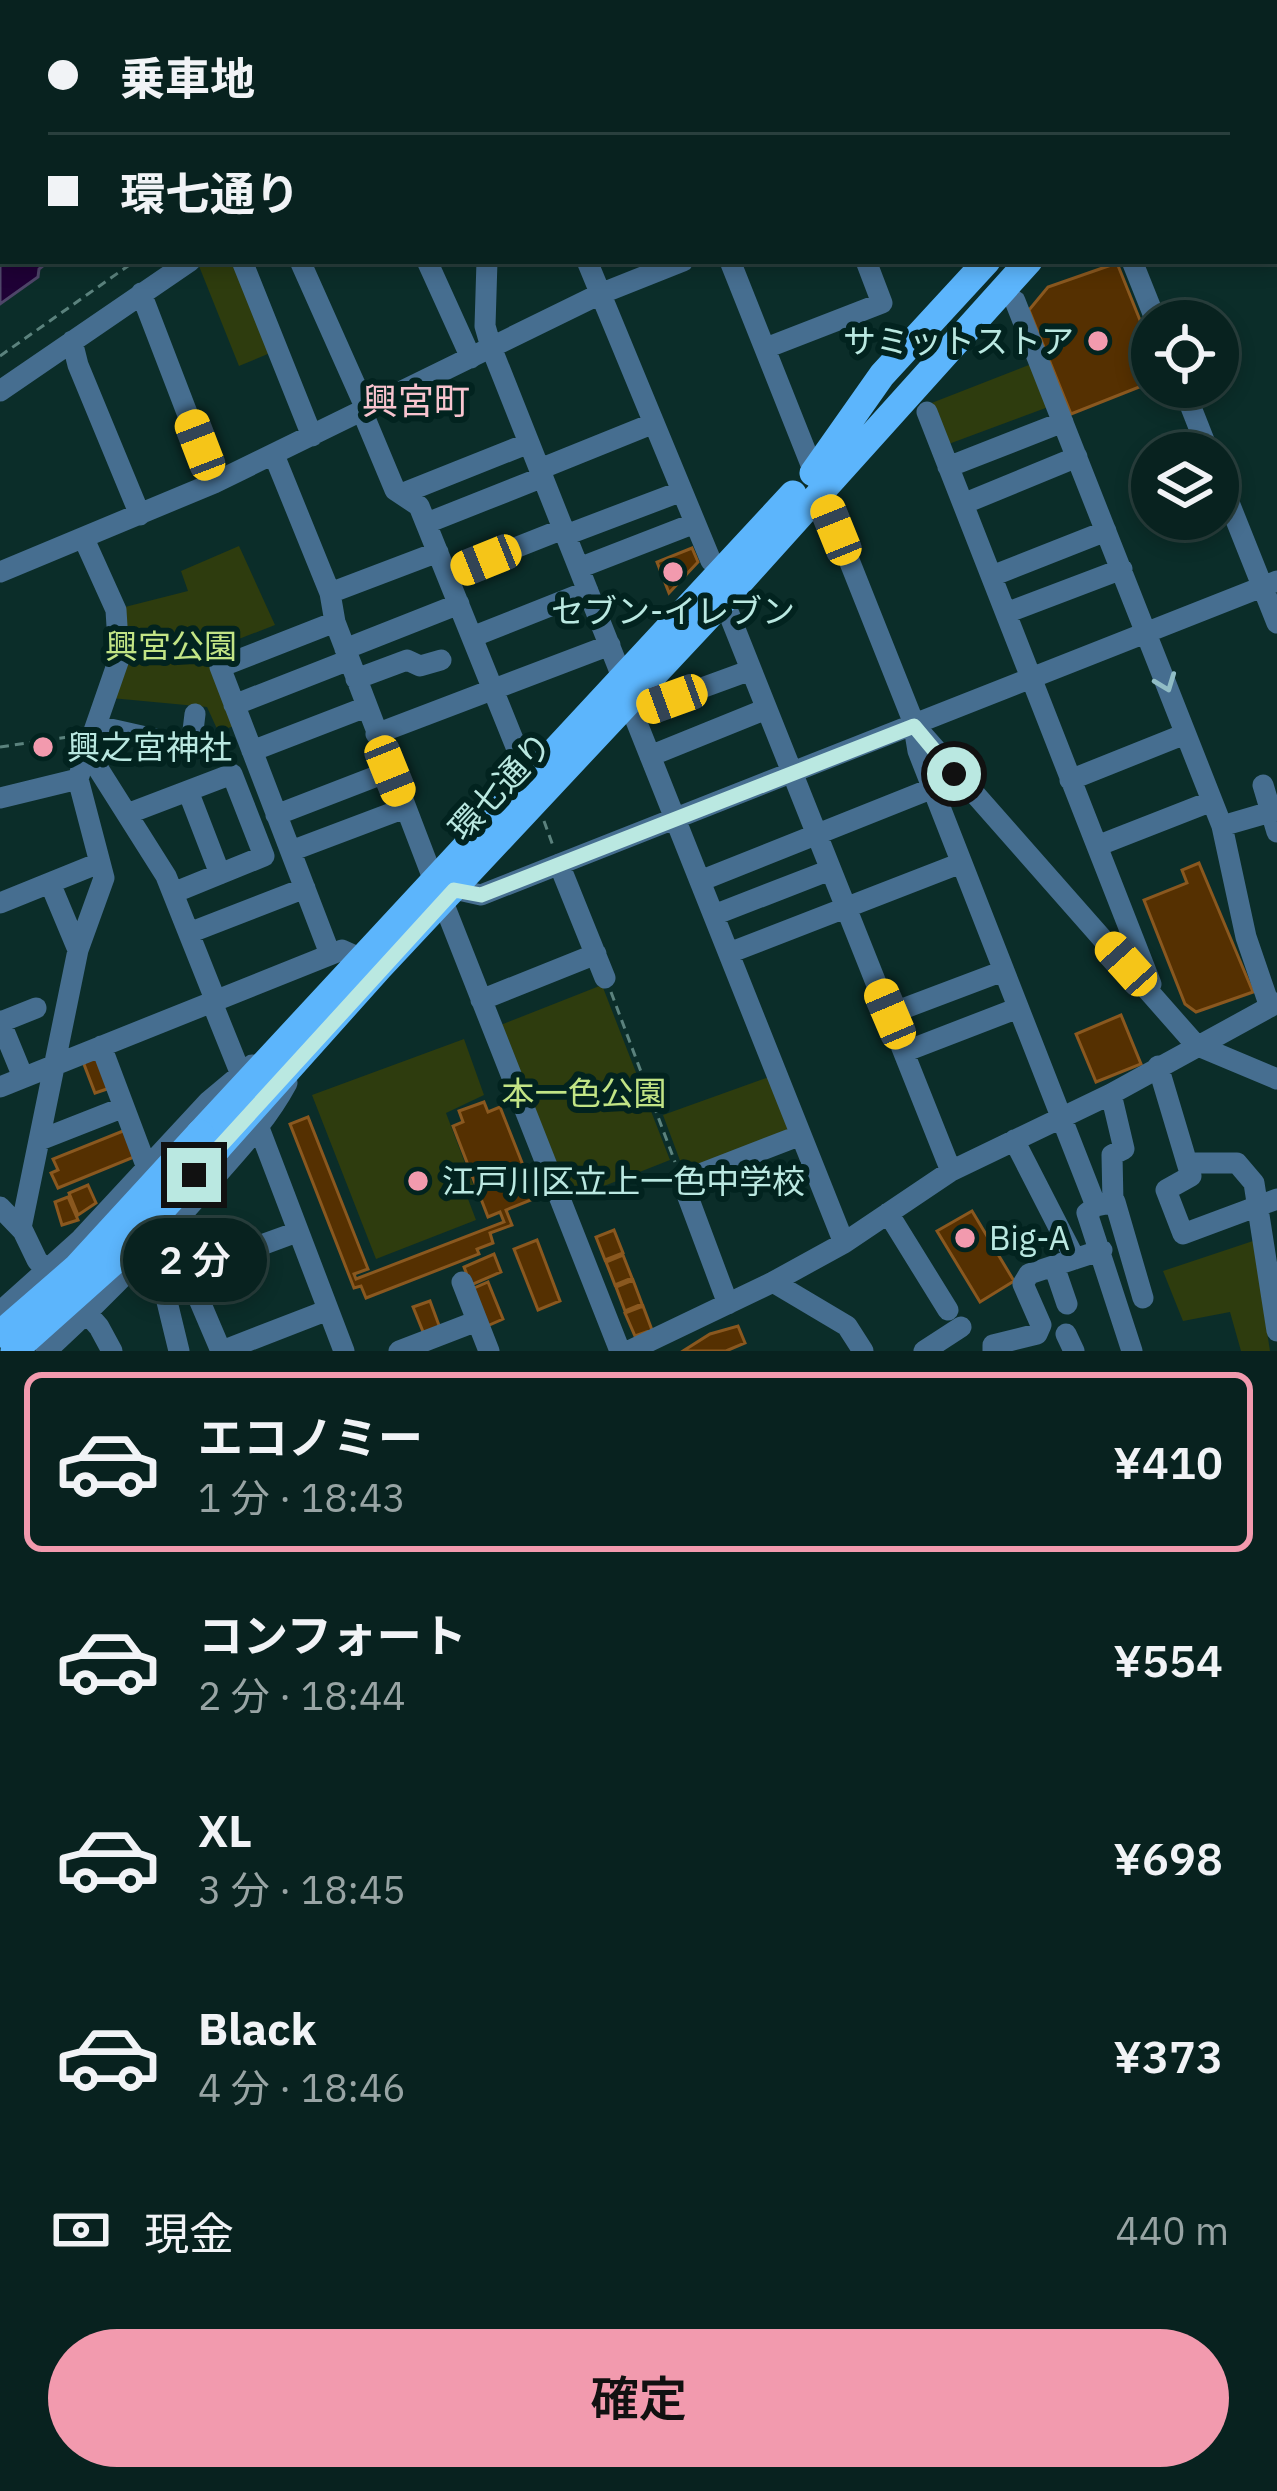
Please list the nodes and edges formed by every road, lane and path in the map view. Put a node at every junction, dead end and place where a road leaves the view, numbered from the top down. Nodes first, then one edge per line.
1 (131, 264) edge
2 (186, 264) edge
3 (243, 264) edge
4 (300, 264) edge
5 (429, 264) edge
6 (487, 264) edge
7 (588, 264) edge
8 (676, 264) edge
9 (731, 264) edge
10 (866, 264) edge
11 (984, 264) edge
12 (1005, 264) edge
13 (1027, 264) edge
14 (1048, 264) edge
15 (1133, 264) edge
16 (142, 293) junction
17 (601, 294) junction
18 (1148, 300) edge
19 (1016, 301) junction
20 (72, 341) junction
21 (491, 347) junction
22 (766, 348) junction
23 (0, 356) edge
24 (470, 358) junction
25 (0, 391) edge
26 (364, 410) junction
27 (927, 412) dead end
28 (1064, 422) junction
29 (654, 423) junction
30 (312, 436) junction
31 (529, 443) junction
32 (274, 455) junction
33 (1077, 457) junction
34 (948, 467) junction
35 (541, 473) junction
36 (817, 482) junction
37 (214, 483) junction
38 (682, 491) junction
39 (401, 494) junction
40 (963, 504) junction
41 (140, 514) junction
42 (1239, 519) edge
43 (427, 524) junction
44 (695, 524) junction
45 (1106, 531) junction
46 (564, 532) junction
47 (83, 539) junction
48 (438, 552) junction
49 (711, 561) dead end
50 (579, 568) junction
51 (1122, 569) junction
52 (0, 572) edge
53 (447, 575) junction
54 (992, 576) junction
55 (1270, 584) edge
56 (588, 591) junction
57 (331, 593) junction
58 (459, 604) junction
59 (1006, 613) junction
60 (729, 614) dead end
61 (335, 622) junction
62 (1277, 623) edge
63 (1147, 633) junction
64 (472, 637) junction
65 (610, 645) junction
66 (441, 660) dead end
67 (350, 663) junction
68 (751, 670) junction
69 (1032, 678) junction
70 (493, 688) junction
71 (628, 698) junction
72 (234, 705) junction
73 (366, 706) junction
74 (766, 709) junction
75 (195, 714) dead end
76 (914, 726) junction
77 (376, 734) junction
78 (1185, 734) junction
79 (93, 737) junction
80 (0, 747) edge
81 (252, 751) junction
82 (650, 756) junction
83 (390, 771) junction
84 (792, 774) junction
85 (78, 779) junction
86 (1070, 780) junction
87 (1263, 785) dead end
88 (933, 788) junction
89 (532, 789) junction
90 (188, 791) junction
91 (0, 798) edge
92 (1212, 801) junction
93 (405, 808) junction
94 (127, 814) junction
95 (277, 815) junction
96 (1275, 818) edge
97 (675, 819) junction
98 (1222, 826) junction
99 (816, 835) junction
100 (1097, 846) junction
101 (290, 851) junction
102 (99, 863) junction
103 (961, 863) junction
104 (559, 864) junction
105 (830, 870) junction
106 (220, 874) junction
107 (700, 881) junction
108 (50, 883) junction
109 (304, 889) junction
110 (444, 891) junction
111 (173, 893) junction
112 (0, 903) edge
113 (845, 907) junction
114 (714, 915) junction
115 (189, 933) junction
116 (77, 950) junction
117 (729, 953) junction
118 (330, 954) junction
119 (596, 954) junction
120 (362, 959) junction
121 (1003, 971) junction
122 (605, 978) joint
123 (1155, 996) junction
124 (213, 1000) junction
125 (481, 1000) junction
126 (1274, 1005) edge
127 (36, 1008) dead end
128 (1018, 1008) junction
129 (890, 1014) junction
130 (0, 1021) edge
131 (1196, 1045) junction
132 (101, 1046) junction
133 (289, 1052) junction
134 (904, 1052) junction
135 (56, 1064) junction
136 (1158, 1066) junction
137 (240, 1072) junction
138 (23, 1077) junction
139 (1277, 1079) edge
140 (0, 1087) edge
141 (1112, 1094) junction
142 (124, 1107) junction
143 (1061, 1118) junction
144 (259, 1128) junction
145 (801, 1135) junction
146 (40, 1140) junction
147 (1014, 1140) junction
148 (209, 1141) junction
149 (1187, 1163) junction
150 (147, 1168) junction
151 (952, 1172) junction
152 (682, 1181) junction
153 (1268, 1202) edge
154 (1104, 1204) junction
155 (0, 1207) edge
156 (888, 1213) junction
157 (21, 1228) junction
158 (170, 1229) junction
159 (298, 1232) junction
160 (844, 1243) junction
161 (154, 1248) junction
162 (1102, 1250) junction
163 (244, 1251) dead end
164 (1064, 1262) junction
165 (46, 1272) junction
166 (462, 1282) dead end
167 (773, 1282) junction
168 (1143, 1298) dead end
169 (728, 1304) junction
170 (1066, 1304) dead end
171 (328, 1310) junction
172 (0, 1312) edge
173 (88, 1313) junction
174 (477, 1321) junction
175 (1277, 1331) edge
176 (0, 1334) edge
177 (14, 1351) edge
178 (46, 1351) edge
179 (112, 1351) edge
180 (178, 1351) edge
181 (221, 1351) edge
182 (344, 1351) edge
183 (399, 1351) edge
184 (489, 1351) edge
185 (625, 1351) edge
186 (863, 1351) edge
187 (924, 1351) edge
188 (993, 1351) edge
189 (1132, 1351) edge

1 - 23 path
2 - 16 street
3 - 30 street
4 - 26 street
5 - 24 street
6 - 21 street
7 - 17 street
8 - 17 street
9 - 22 street
10 - 22 street
11 - 36 main road
12 - 36 main road, 環七通り
13 - 36 main road, 環七通り
14 - 19 main road
15 - 18 street
16 - 20 street
16 - 37 street
17 - 21 street
17 - 29 street
19 - 28 street
19 - 36 main road
20 - 25 street
20 - 41 street
21 - 24 street
21 - 31 street
22 - 36 street
24 - 26 street
26 - 30 street
26 - 39 street
27 - 34 street
28 - 33 street
28 - 34 street
29 - 35 street
29 - 38 street
30 - 32 street
31 - 35 street
31 - 39 street
32 - 37 street
32 - 57 street
33 - 40 street
33 - 45 street
34 - 40 street
35 - 43 street
35 - 46 street
36 - 71 main road, 環七通り
36 - 76 street
37 - 41 street
38 - 44 street
38 - 46 street
39 - 43 street
40 - 54 street
41 - 47 street
42 - 55 street
43 - 48 street
44 - 49 street
44 - 50 street
45 - 51 street
45 - 54 street
46 - 50 street
46 - 53 street
47 - 52 street
47 - 79 street
48 - 53 street
48 - 57 street
50 - 56 street
51 - 59 street
51 - 63 street
53 - 58 street
54 - 59 street
55 - 62 street
55 - 63 street
56 - 64 street
56 - 65 street
57 - 61 street
58 - 64 street
58 - 67 street
59 - 69 street
60 - 68 street
61 - 67 street
61 - 72 street
63 - 69 street
63 -> 78 street
64 - 70 street
65 - 70 street
65 - 71 street
66 - 67 street
67 - 72 street
67 - 73 street
68 - 71 street
68 - 74 street
69 - 76 street
69 - 86 street
70 - 77 street
70 - 89 street
71 - 82 street
71 - 89 main road, 環七通り
72 - 81 street
73 - 77 street
73 - 81 street
74 - 82 street
74 - 84 street
75 - 79 street
76 - 84 street
76 - 88 street
76 - 123 street
77 - 83 street
78 - 86 street
78 - 92 street
79 - 80 path
79 - 85 street
79 - 94 street
81 - 95 street
82 - 97 street
83 - 93 street
83 - 95 street
84 - 97 street
84 - 99 street
85 - 91 street
85 - 102 street
86 - 100 street
87 - 96 street
88 - 99 street
88 - 103 street
89 - 104 path
89 - 110 main road, 環七通り
90 - 94 street
90 - 106 street
90 - 106 street
92 - 98 street
92 - 100 street
93 - 101 street
93 - 110 street
94 - 111 street
95 - 101 street
96 - 98 street
97 - 104 street
97 - 107 street
98 - 126 street
99 - 105 street
99 - 107 street
100 - 123 street
101 - 109 street
102 - 108 street
102 - 116 street
103 - 113 street
103 - 121 street
104 - 110 street
104 - 119 street
105 - 113 street
105 - 114 street
106 - 111 street
107 - 114 street
108 - 112 street
108 - 116 street
109 - 115 street
109 - 118 street
110 - 120 main road, 環七通り
110 - 125 street
110 - 133 main road, 環七通り
111 - 115 street
113 - 117 street
113 - 129 street
114 - 117 street
115 - 124 street
116 - 135 street
117 - 145 street
118 - 120 street
118 - 124 street
119 - 122 street
119 - 125 street
120 - 133 main road, 環七通り
121 - 128 street
121 - 129 street
122 - 152 path
123 - 131 street
124 - 132 street
124 - 137 street
125 - 185 street
126 - 131 street
127 - 130 street
128 - 134 street
128 - 143 street
129 - 134 street
130 - 138 street
131 - 136 street
131 - 139 street
132 - 135 street
132 - 142 street
133 - 137 street
133 - 144 street
133 - 148 main road, 環七通り
134 - 151 street
135 - 138 street
135 - 146 street
136 - 141 street
136 - 149 street
137 - 150 street
138 - 140 street
141 - 143 street
141 - 154 street
142 - 146 street
142 - 150 street
143 - 147 street
143 - 154 street
144 - 158 street
144 - 159 street
145 - 152 street
145 - 160 street
146 - 157 street
147 - 151 street
147 - 164 street
148 - 176 main road, 環七通り, bridge
148 - 177 main road, 環七通り, bridge
149 - 153 street
149 - 153 street
150 - 165 street
151 - 156 street
152 - 169 street
153 - 175 street
154 - 162 street
154 - 168 street
155 - 157 street
156 - 160 street
156 - 187 street
157 - 165 street
158 - 161 street
158 - 181 street
159 - 163 street
159 - 171 street
160 - 167 street
161 - 173 street
161 - 180 street
162 - 164 street
162 - 189 street
164 - 170 street
164 - 188 street
165 - 172 street
165 - 173 street
166 - 174 street
167 - 169 street
167 - 186 street
169 - 185 street
171 - 181 street
171 - 182 street
173 - 178 street
173 - 179 street
174 - 183 street
174 - 184 street

